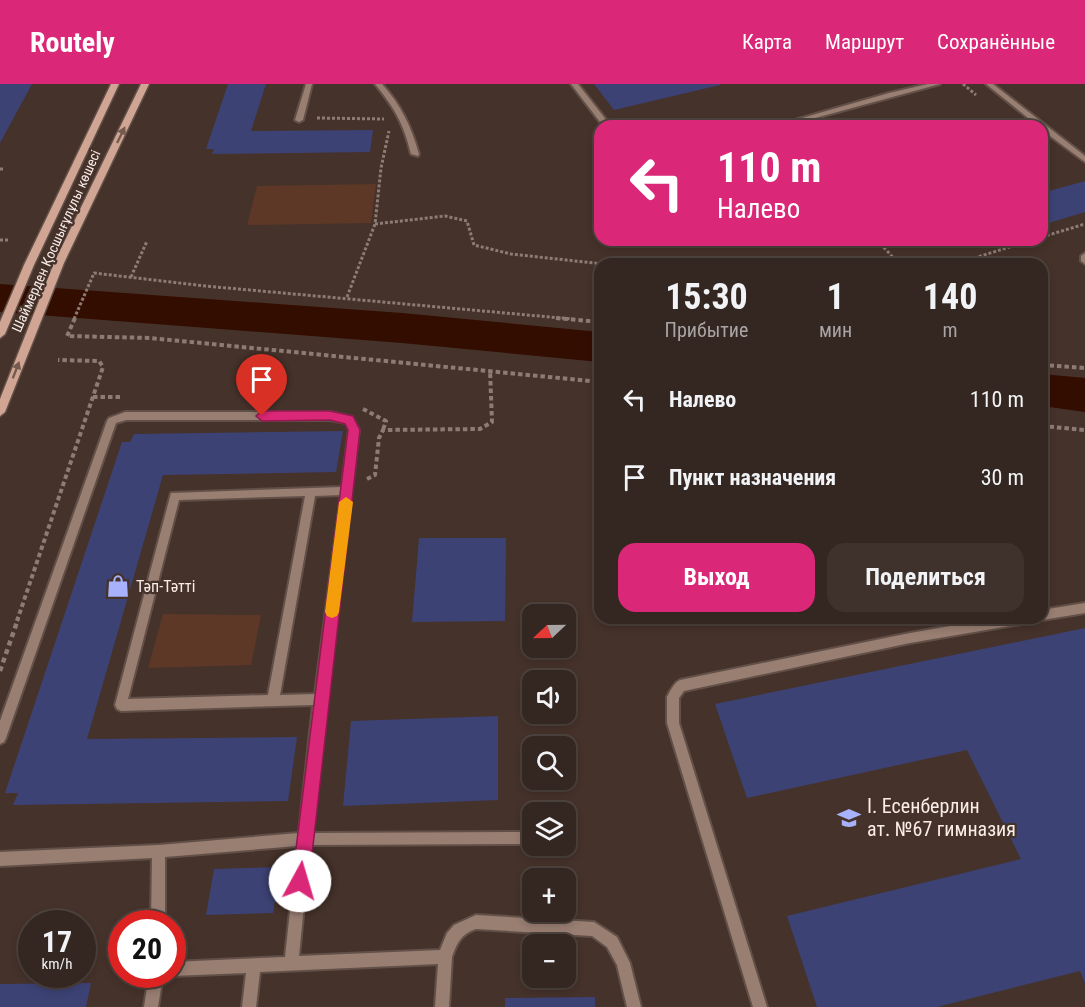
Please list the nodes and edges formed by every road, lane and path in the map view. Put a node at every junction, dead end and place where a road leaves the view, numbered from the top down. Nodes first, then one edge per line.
1 (114, 84) edge
2 (145, 84) edge
3 (309, 84) edge
4 (378, 84) edge
5 (574, 84) edge
6 (897, 84) edge
7 (937, 84) edge
8 (990, 84) edge
9 (905, 91) junction
10 (391, 118) dead end
11 (299, 119) joint
12 (602, 120) edge
13 (800, 120) edge
14 (1033, 120) edge
15 (389, 130) dead end
16 (1048, 132) edge
17 (415, 154) dead end
18 (1085, 160) edge
19 (375, 224) junction
20 (1085, 224) edge
21 (1048, 235) edge
22 (0, 240) edge
23 (9, 240) dead end
24 (147, 241) dead end
25 (883, 246) edge
26 (1013, 246) edge
27 (1085, 256) edge
28 (894, 258) edge
29 (974, 258) edge
30 (1085, 261) edge
31 (594, 263) edge
32 (131, 278) junction
33 (347, 297) junction
34 (594, 321) edge
35 (1, 332) edge
36 (58, 360) dead end
37 (1048, 365) edge
38 (1085, 368) edge
39 (490, 370) junction
40 (594, 381) edge
41 (0, 412) edge
42 (1048, 427) edge
43 (1085, 430) edge
44 (347, 491) junction
45 (311, 492) junction
46 (1085, 608) edge
47 (1048, 614) edge
48 (992, 624) edge
49 (0, 671) edge
50 (320, 699) junction
51 (273, 700) junction
52 (0, 738) edge
53 (522, 838) edge
54 (305, 839) junction
55 (159, 851) junction
56 (0, 859) edge
57 (158, 910) edge
58 (445, 957) junction
59 (291, 964) junction
60 (254, 965) junction
61 (186, 968) edge
62 (154, 988) edge
63 (151, 1007) edge
64 (249, 1007) edge
65 (442, 1007) edge
66 (634, 1007) edge
67 (760, 1007) edge

1 - 35 main road, Шаймерден Қосшығұлұлы көшесі
41 -> 2 main road, Шаймерден Қосшығұлұлы көшесі
3 - 11 lane
4 - 17 lane
5 - 12 lane
6 - 9 lane
7 - 9 lane
8 - 14 lane
9 - 13 lane
10 - 11 path
15 - 19 path
16 - 18 lane
19 - 31 path
19 - 33 path
20 - 21 path
22 - 23 path
24 - 32 path
25 - 28 path
26 - 29 path
27 - 30 lane
32 - 33 path
32 - 39 path
33 - 34 path
36 - 49 path
37 - 38 path
39 - 40 path
39 - 44 path
42 - 43 path
44 - 45 lane
44 - 50 lane
44 - 52 lane
45 - 51 lane
45 - 51 lane
46 - 47 lane
48 - 67 lane
50 - 51 lane
50 - 54 lane
53 - 54 lane
54 - 55 lane
54 - 59 lane
55 - 56 lane
55 - 57 lane
58 - 59 lane
58 - 65 lane
58 - 66 lane
59 - 60 lane
60 - 61 lane
60 - 64 lane
62 - 63 lane

